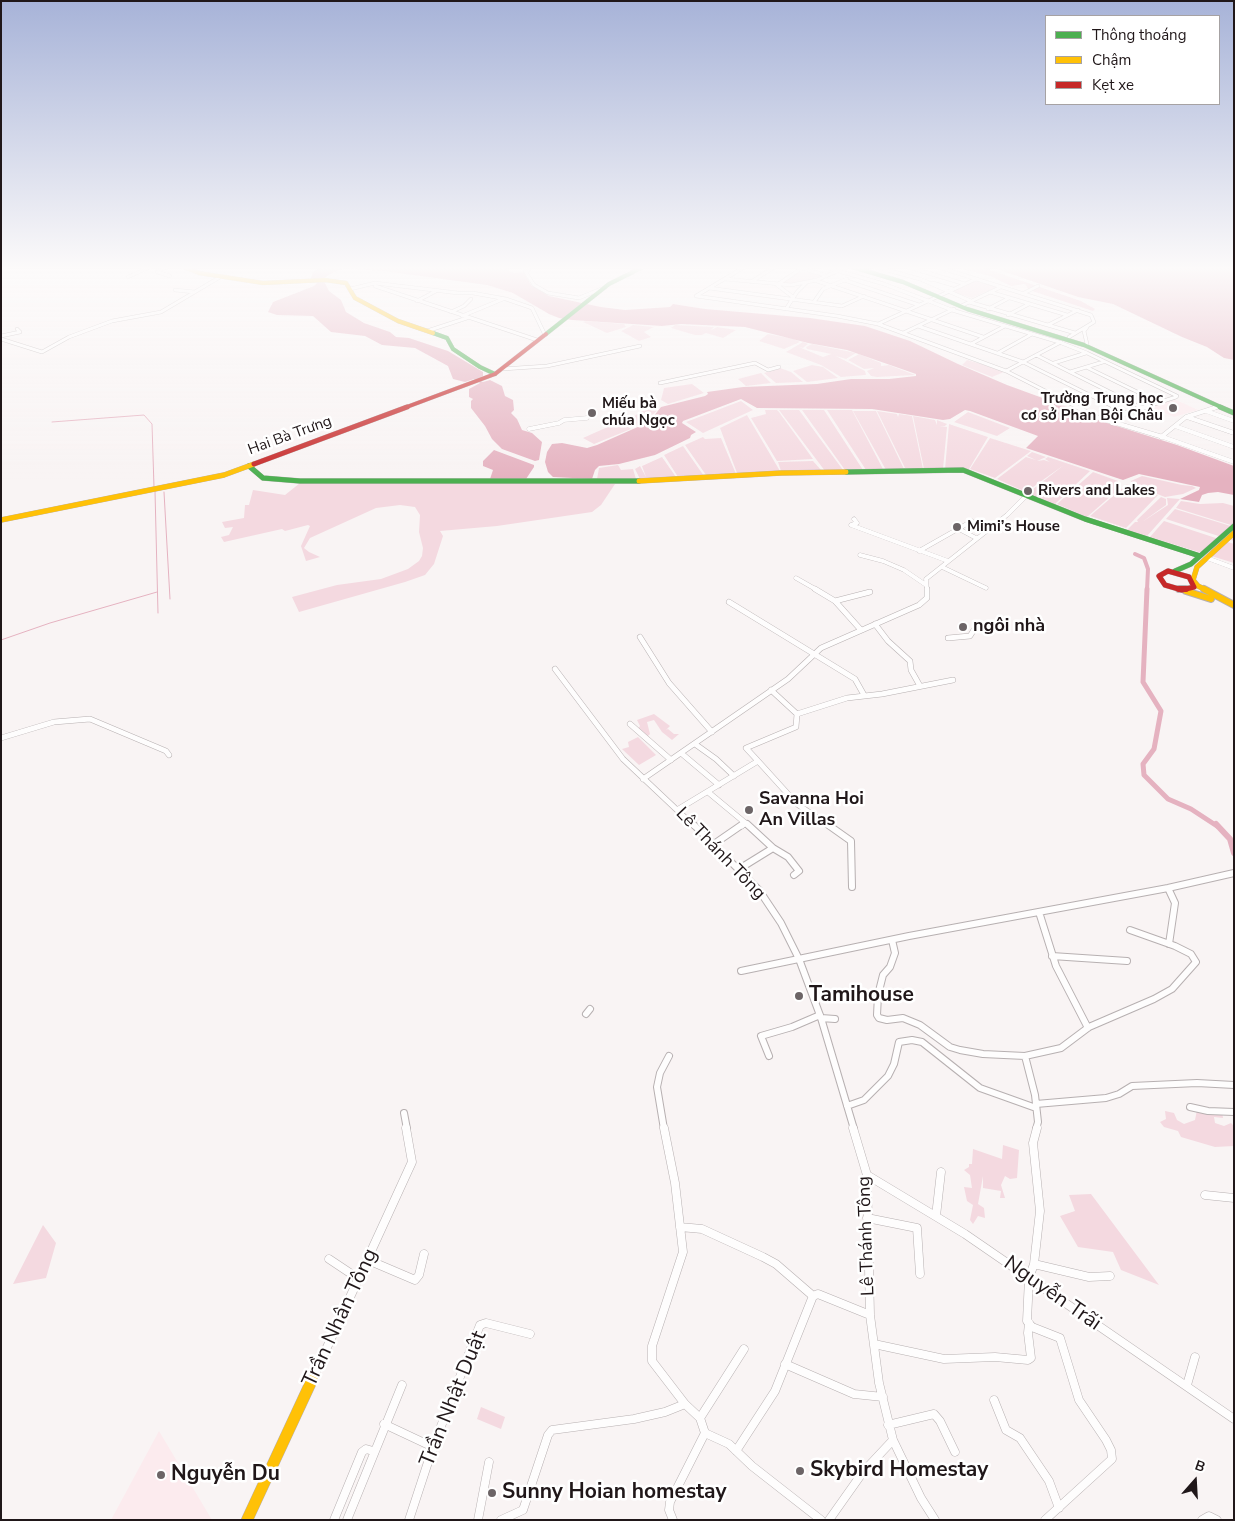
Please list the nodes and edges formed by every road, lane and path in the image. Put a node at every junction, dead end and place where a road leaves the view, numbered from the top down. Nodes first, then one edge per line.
1 (1, 337) edge
2 (71, 337) edge
3 (444, 337) edge
4 (528, 337) edge
5 (542, 337) edge
6 (914, 337) edge
7 (950, 337) edge
8 (984, 337) edge
9 (1027, 337) edge
10 (1058, 337) edge
11 (1063, 337) edge
12 (1085, 337) edge
13 (1067, 338) junction
14 (537, 340) junction
15 (971, 344) junction
16 (1087, 344) junction
17 (640, 346) dead end
18 (998, 353) junction
19 (1087, 353) junction
20 (1036, 355) junction
21 (1023, 362) junction
22 (1104, 362) junction
23 (1054, 364) junction
24 (779, 367) dead end
25 (1086, 367) junction
26 (502, 369) junction
27 (1006, 371) junction
28 (1070, 372) junction
29 (495, 374) junction
30 (660, 383) dead end
31 (1158, 402) junction
32 (1219, 406) junction
33 (1142, 408) junction
34 (1205, 410) junction
35 (1234, 412) edge
36 (1126, 413) junction
37 (1186, 417) junction
38 (587, 418) dead end
39 (1234, 420) edge
40 (1112, 423) junction
41 (1175, 426) junction
42 (528, 429) dead end
43 (1234, 433) edge
44 (1161, 437) junction
45 (1234, 447) edge
46 (1234, 462) edge
47 (248, 466) junction
48 (1027, 495) junction
49 (854, 519) dead end
50 (1, 520) edge
51 (972, 521) dead end
52 (956, 528) junction
53 (1232, 529) edge
54 (976, 538) junction
55 (919, 551) junction
56 (860, 555) dead end
57 (1203, 557) junction
58 (948, 562) junction
59 (942, 567) junction
60 (1234, 568) edge
61 (1168, 572) junction
62 (796, 578) dead end
63 (1193, 580) junction
64 (926, 585) junction
65 (986, 588) dead end
66 (1182, 590) junction
67 (870, 592) dead end
68 (729, 602) dead end
69 (835, 602) junction
70 (1234, 605) edge
71 (1234, 610) edge
72 (875, 624) junction
73 (977, 625) dead end
74 (861, 630) junction
75 (640, 637) dead end
76 (948, 638) dead end
77 (815, 653) junction
78 (555, 669) dead end
79 (952, 680) dead end
80 (920, 686) junction
81 (772, 690) junction
82 (864, 695) junction
83 (797, 714) junction
84 (630, 724) dead end
85 (712, 732) junction
86 (1, 738) edge
87 (695, 744) junction
88 (681, 753) junction
89 (169, 755) dead end
90 (671, 760) junction
91 (758, 761) junction
92 (734, 776) junction
93 (644, 779) junction
94 (719, 785) junction
95 (708, 792) junction
96 (678, 810) junction
97 (744, 824) junction
98 (714, 844) junction
99 (773, 848) junction
100 (739, 869) junction
101 (1234, 873) edge
102 (794, 875) dead end
103 (852, 887) dead end
104 (1168, 888) junction
105 (1038, 912) junction
106 (1130, 930) dead end
107 (892, 940) junction
108 (1169, 944) junction
109 (1052, 956) junction
110 (799, 959) junction
111 (1127, 961) dead end
112 (741, 971) dead end
113 (821, 1017) junction
114 (835, 1018) dead end
115 (1088, 1028) junction
116 (769, 1056) dead end
117 (1025, 1056) junction
118 (668, 1059) dead end
119 (1234, 1086) edge
120 (847, 1106) junction
121 (1036, 1106) junction
122 (1190, 1107) dead end
123 (1234, 1112) edge
124 (404, 1113) dead end
125 (941, 1172) dead end
126 (867, 1175) junction
127 (1205, 1196) dead end
128 (1234, 1198) edge
129 (936, 1216) junction
130 (867, 1218) junction
131 (680, 1227) junction
132 (424, 1254) dead end
133 (328, 1259) dead end
134 (368, 1260) junction
135 (1034, 1264) junction
136 (920, 1274) dead end
137 (1110, 1276) dead end
138 (1029, 1278) junction
139 (359, 1279) junction
140 (813, 1296) junction
141 (870, 1315) junction
142 (1029, 1324) junction
143 (530, 1334) dead end
144 (874, 1344) junction
145 (744, 1349) dead end
146 (1195, 1357) dead end
147 (785, 1364) junction
148 (312, 1380) joint
149 (402, 1385) dead end
150 (1187, 1385) junction
151 (882, 1397) junction
152 (994, 1400) dead end
153 (685, 1404) junction
154 (700, 1418) junction
155 (1234, 1419) edge
156 (384, 1424) junction
157 (888, 1425) junction
158 (706, 1434) junction
159 (893, 1440) junction
160 (433, 1447) junction
161 (736, 1451) junction
162 (373, 1452) junction
163 (954, 1452) dead end
164 (489, 1462) dead end
165 (1059, 1508) junction
166 (248, 1520) edge
167 (334, 1520) edge
168 (347, 1520) edge
169 (408, 1520) edge
170 (478, 1520) edge
171 (501, 1520) edge
172 (673, 1520) edge
173 (821, 1520) edge
174 (829, 1520) edge
175 (935, 1520) edge
176 (1045, 1520) edge
177 (1202, 1520) edge
178 (1217, 1520) edge

1 - 2 street
3 - 29 street
4 - 14 street
5 - 14 street, Hai Bà Trưng
6 - 27 street
7 - 15 street
8 - 15 street
9 - 18 street
10 - 13 street
11 - 13 street
12 - 16 street
13 - 16 street
13 - 19 street
13 - 20 street
13 - 32 street
14 - 26 street, Hai Bà Trưng
15 - 18 street
16 - 32 street
17 - 26 street
18 - 21 street
19 - 22 street
19 - 23 street
20 - 21 street
20 - 23 street
21 - 27 street
21 - 36 street
22 - 25 street
22 - 31 street
23 - 28 street
24 - 30 street
25 - 28 street
25 - 31 street
26 - 29 street, Hai Bà Trưng
27 - 40 street
28 - 33 street
29 - 47 street, Hai Bà Trưng
31 - 33 street
32 - 34 street
32 - 35 street
33 - 36 street
34 - 37 street
34 - 39 street
36 - 40 street
37 - 41 street
37 - 43 street
38 - 42 street
40 - 44 street
41 - 44 street
41 - 45 street
44 - 46 street
47 - 48 street
47 - 50 street, Hai Bà Trưng
48 - 54 street
48 - 57 street
49 - 55 street
51 - 52 street
52 - 54 street
52 - 55 street
53 - 57 street
54 - 58 street
55 - 58 street
56 - 64 street
57 - 60 street
57 - 61 street
57 - 63 street
58 - 59 street
59 - 64 street
59 - 65 street
61 - 63 street
61 - 66 street
62 - 69 street
63 - 66 street
63 - 70 street
64 - 72 street
66 - 71 street
67 - 69 street
68 - 77 street
69 - 74 street
72 - 74 street
72 - 80 street
73 - 76 street
74 - 77 street
75 - 85 street
77 - 81 street
77 - 82 street
78 - 93 street, Lê Thánh Tông
79 - 80 street
80 - 82 street
81 - 83 street
81 - 85 street
82 - 83 street
83 - 91 street
84 - 90 street
85 - 87 street
86 - 89 street
87 - 88 street
87 - 92 street
88 - 90 street
88 - 94 street
90 - 93 street
91 - 92 street
91 - 103 street
92 - 94 street
93 - 96 street, Lê Thánh Tông
94 - 95 street
95 - 96 street
95 - 97 street
96 - 98 street, Lê Thánh Tông
97 - 98 street
97 - 99 street
98 - 100 street, Lê Thánh Tông
99 - 100 street
99 - 102 street
100 - 110 street, Lê Thánh Tông
101 - 104 street
104 - 105 street
104 - 108 street
105 - 107 street
105 - 109 street
106 - 108 street
107 - 110 street
107 - 117 street
108 - 115 street
109 - 111 street
109 - 115 street
110 - 112 street
110 - 113 street, Lê Thánh Tông
113 - 114 street
113 - 116 street
113 - 120 street, Lê Thánh Tông
115 - 117 street
117 - 121 street
118 - 131 street
119 - 121 street
120 - 121 street
120 - 126 street, Lê Thánh Tông
121 - 135 street
122 - 123 street
124 - 134 street, Trần Nhân Tông
125 - 129 street
126 - 129 street, Nguyễn Trãi
126 - 130 street, Lê Thánh Tông
127 - 128 street
129 - 138 street, Nguyễn Trãi
130 - 136 street
130 - 141 street, Lê Thánh Tông
131 - 140 street
131 - 153 street
132 - 134 street
133 - 139 street
134 - 139 street, Trần Nhân Tông
135 - 137 street
135 - 138 street
138 - 142 street
138 - 150 street, Nguyễn Trãi
139 - 148 street, Trần Nhân Tông
140 - 141 street
140 - 147 street
141 - 144 street, Lê Thánh Tông
142 - 144 street
142 - 165 street
143 - 160 street, Trần Nhật Duật
144 - 151 street, Lê Thánh Tông
145 - 154 street
146 - 150 street
147 - 151 street
147 - 161 street
148 - 166 street, Trần Nhân Tông
149 - 156 street
150 - 155 street, Nguyễn Trãi
151 - 157 street, Lê Thánh Tông
152 - 165 street
153 - 154 street
153 - 171 street
154 - 158 street
156 - 160 street
156 - 162 street
157 - 159 street, Lê Thánh Tông
157 - 163 street
158 - 161 street
158 - 172 street
159 - 174 street
159 - 175 street, Lê Thánh Tông
160 - 169 street, Trần Nhật Duật
161 - 173 street
162 - 167 street
162 - 168 street
164 - 170 street
165 - 176 street
177 - 178 street

